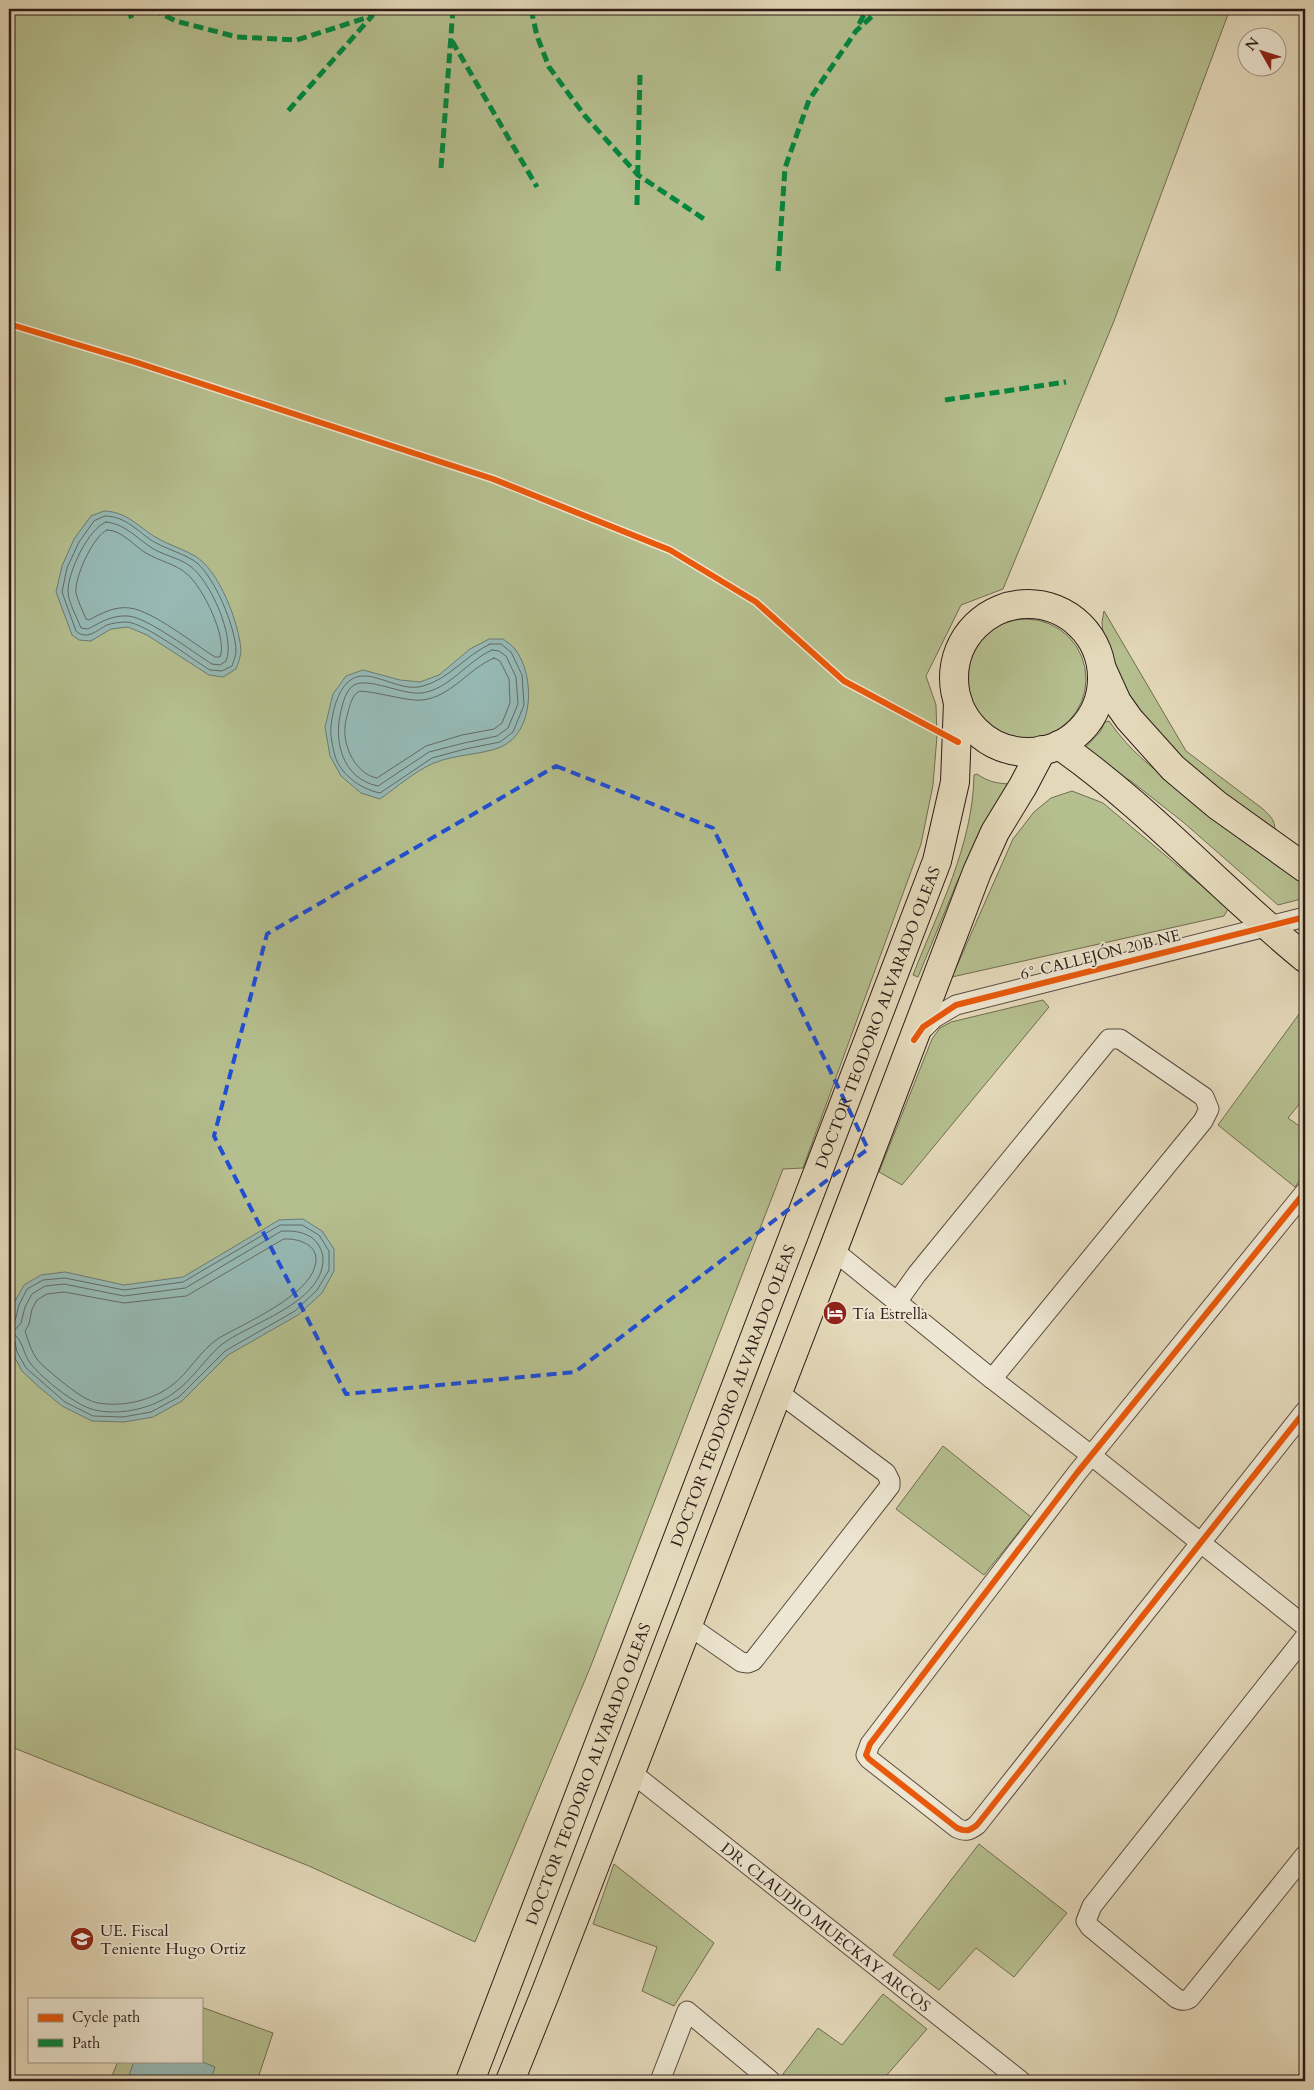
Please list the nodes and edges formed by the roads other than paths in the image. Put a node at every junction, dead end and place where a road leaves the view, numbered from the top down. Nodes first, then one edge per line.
1 (1102, 669) junction
2 (958, 702) junction
3 (1050, 748) junction
4 (1084, 763) junction
5 (1023, 786) junction
6 (1305, 868) edge
7 (1305, 917) edge
8 (1267, 926) junction
9 (1305, 958) edge
10 (914, 1040) junction
11 (1305, 1192) edge
12 (833, 1250) junction
13 (897, 1302) junction
14 (992, 1379) junction
15 (778, 1392) junction
16 (1305, 1411) edge
17 (1092, 1456) junction
18 (1201, 1542) junction
19 (688, 1625) junction
20 (1305, 1626) edge
21 (1305, 1637) edge
22 (630, 1772) junction
23 (1305, 1855) edge
24 (470, 2081) edge
25 (510, 2081) edge
26 (660, 2081) edge
27 (771, 2081) edge
28 (1021, 2081) edge

1 - 2 main road
1 - 3 main road
1 - 6 main road
2 - 3 main road
2 - 24 main road, DOCTOR TEODORO ALVARADO OLEAS
3 - 4 main road
3 - 5 main road
4 - 5 main road
4 - 8 main road
5 - 10 main road
7 - 8 street, 6° CALLEJÓN 20B NE
8 - 9 main road
8 - 10 street, 6° CALLEJÓN 20B NE
10 - 12 main road
11 - 17 street
12 - 13 street
12 - 15 main road
13 - 14 street
13 - 14 street
14 - 17 street
15 - 19 main road
15 - 19 street
16 - 18 street
17 - 18 street
17 - 18 street
18 - 20 street
19 - 22 main road
21 - 23 street
22 - 25 main road
22 - 28 street, DR. CLAUDIO MUECKAY ARCOS
26 - 27 street

